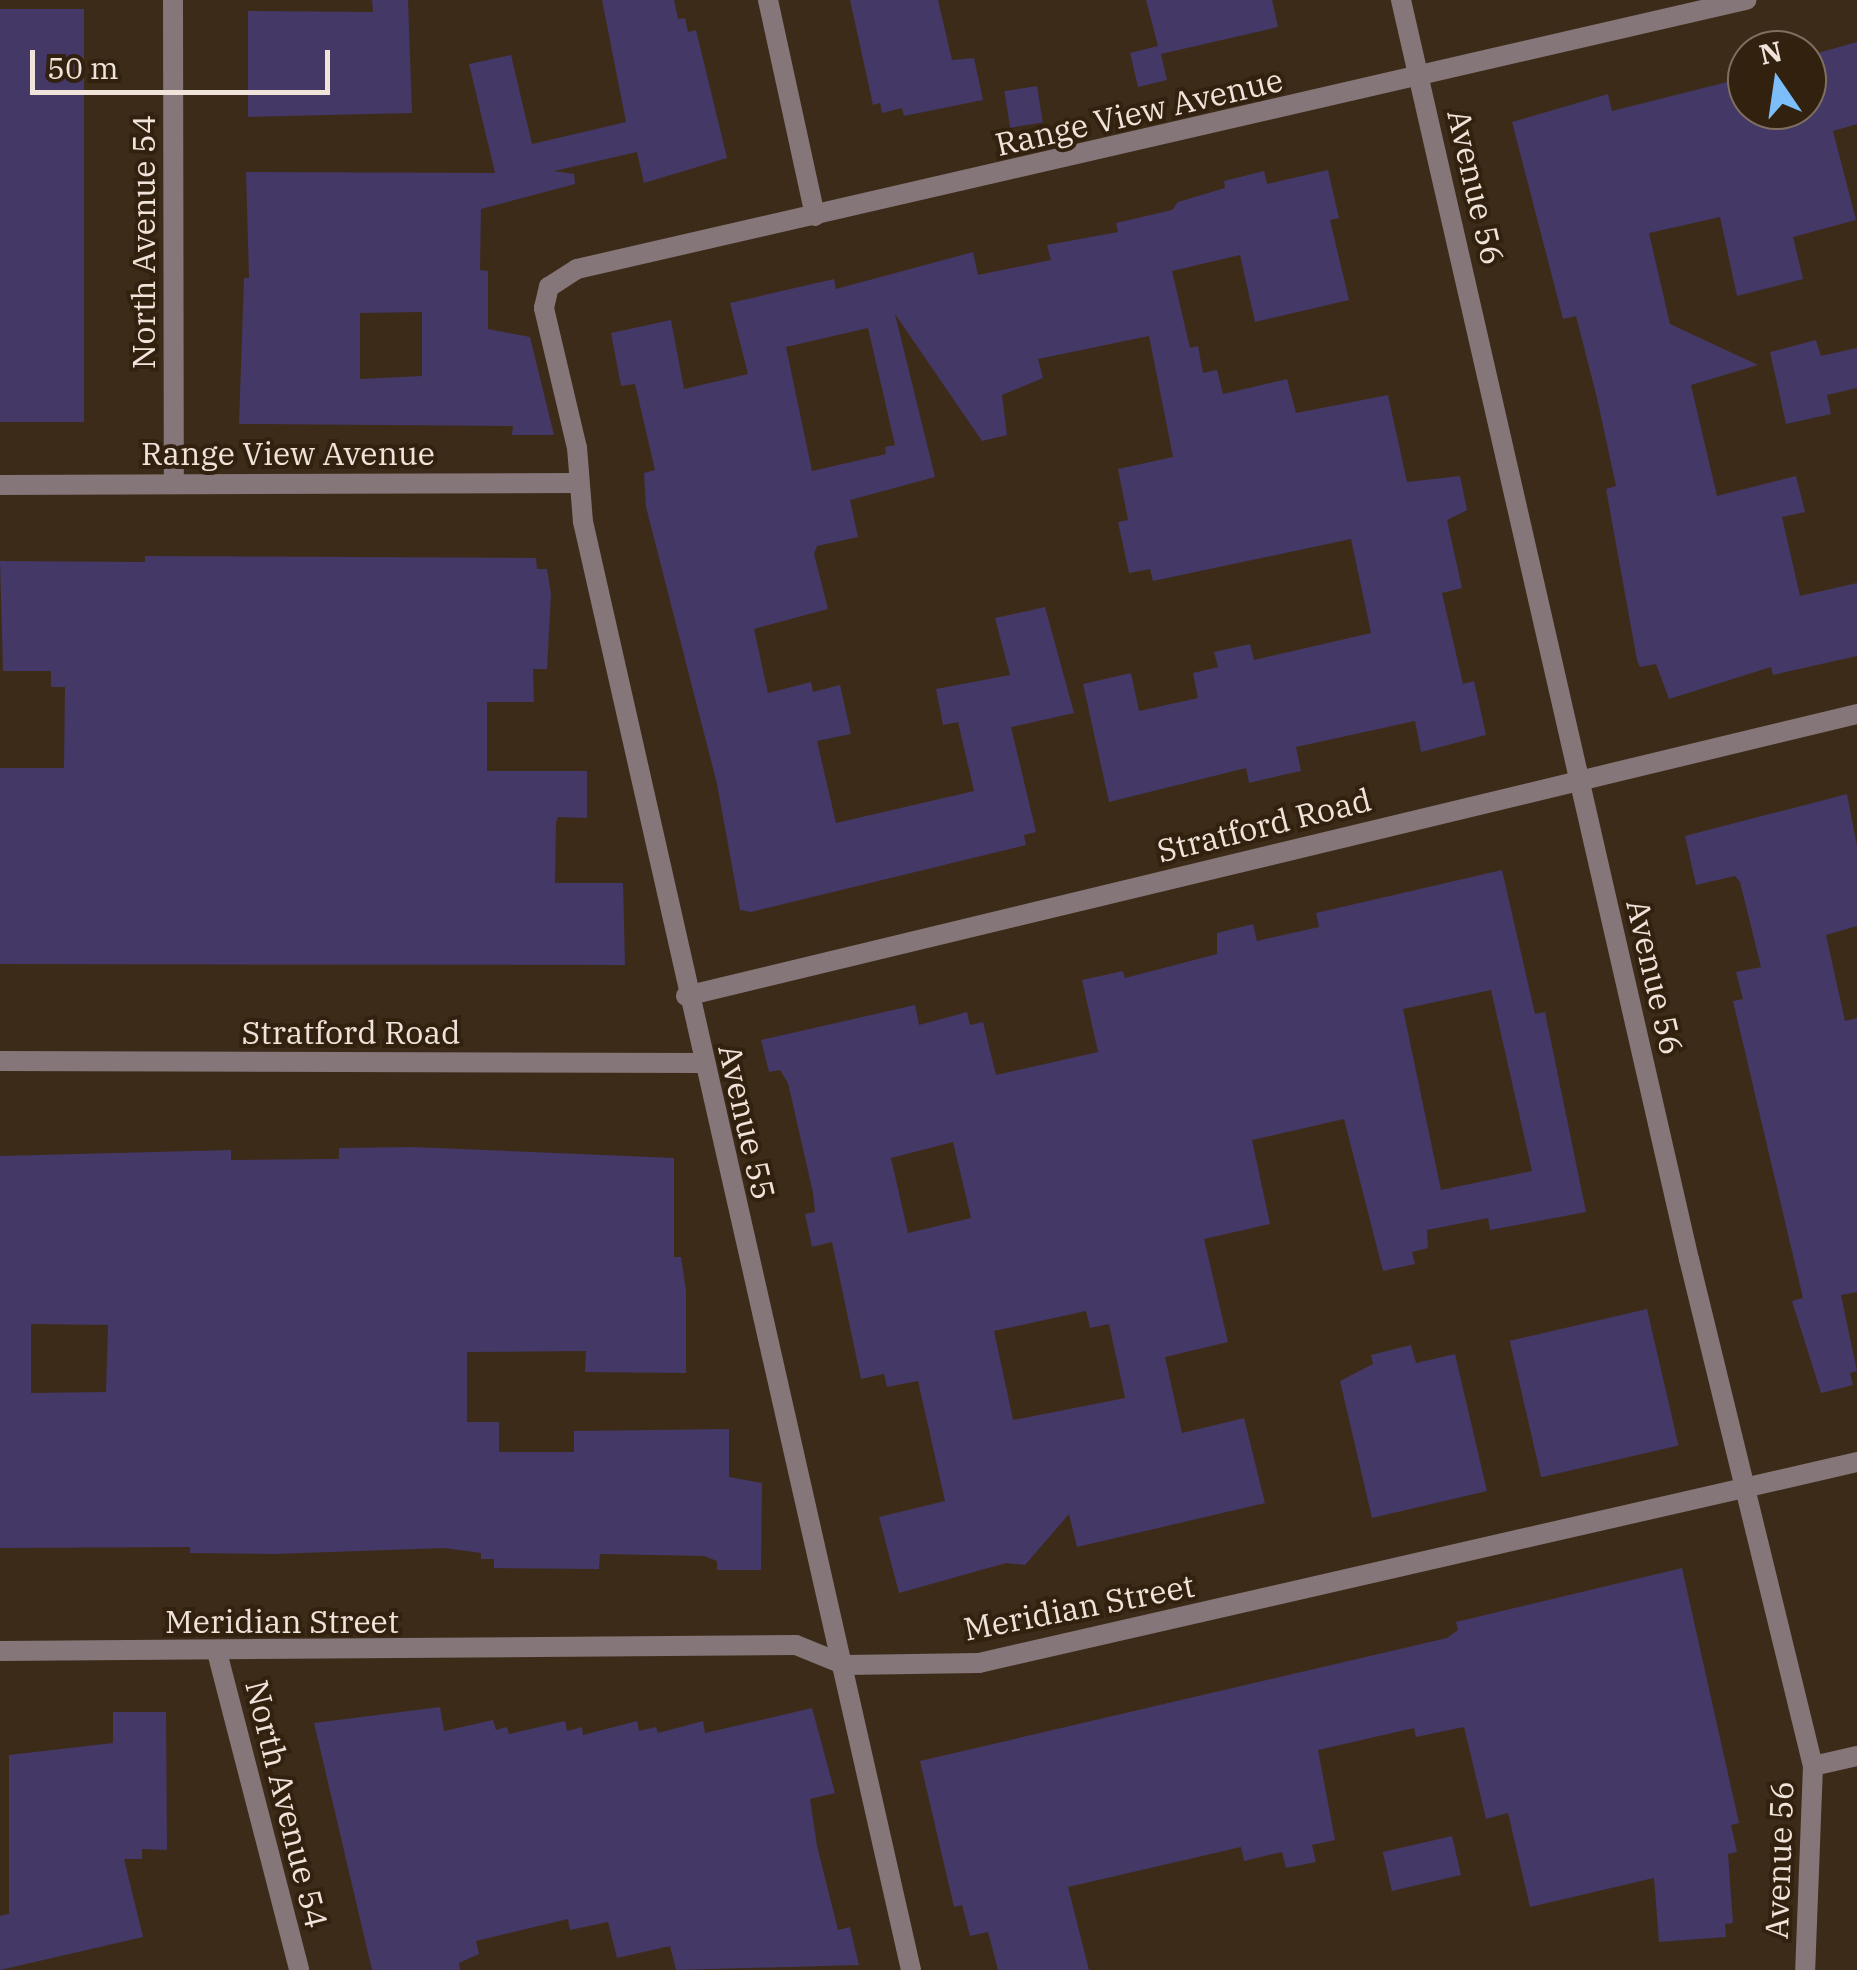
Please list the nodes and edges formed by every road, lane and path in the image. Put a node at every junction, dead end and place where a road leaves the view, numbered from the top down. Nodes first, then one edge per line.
1 (172, 0) edge
2 (768, 0) edge
3 (1401, 0) edge
4 (1746, 0) edge
5 (1420, 79) junction
6 (816, 216) junction
7 (549, 287) joint
8 (576, 483) junction
9 (174, 484) junction
10 (0, 485) edge
11 (1857, 714) edge
12 (1580, 779) junction
13 (686, 996) junction
14 (0, 1061) edge
15 (702, 1063) junction
16 (1857, 1462) edge
17 (1744, 1488) junction
18 (0, 1652) edge
19 (217, 1652) junction
20 (845, 1664) junction
21 (1857, 1756) edge
22 (1813, 1766) junction
23 (299, 1970) edge
24 (911, 1970) edge
25 (1805, 1970) edge

1 - 9 street, North Avenue 54
2 - 6 street
3 - 5 street, Avenue 56
4 - 5 street, Range View Avenue
5 - 6 street, Range View Avenue
5 - 12 street, Avenue 56
6 - 7 street, Range View Avenue
7 - 8 street, Avenue 55
8 - 9 street, Range View Avenue
8 - 13 street, Avenue 55
9 - 10 street, Range View Avenue
11 - 12 street, Stratford Road
12 - 13 street, Stratford Road
12 - 17 street, Avenue 56
13 - 15 street, Avenue 55
14 - 15 street, Stratford Road
15 - 20 street, Avenue 55
16 - 17 street, Meridian Street
17 - 20 street, Meridian Street
17 - 22 street, Avenue 56
18 - 19 street, Meridian Street
19 - 20 street, Meridian Street
19 - 23 street, North Avenue 54
20 - 24 street, Avenue 55
21 - 22 street
22 - 25 street, Avenue 56

